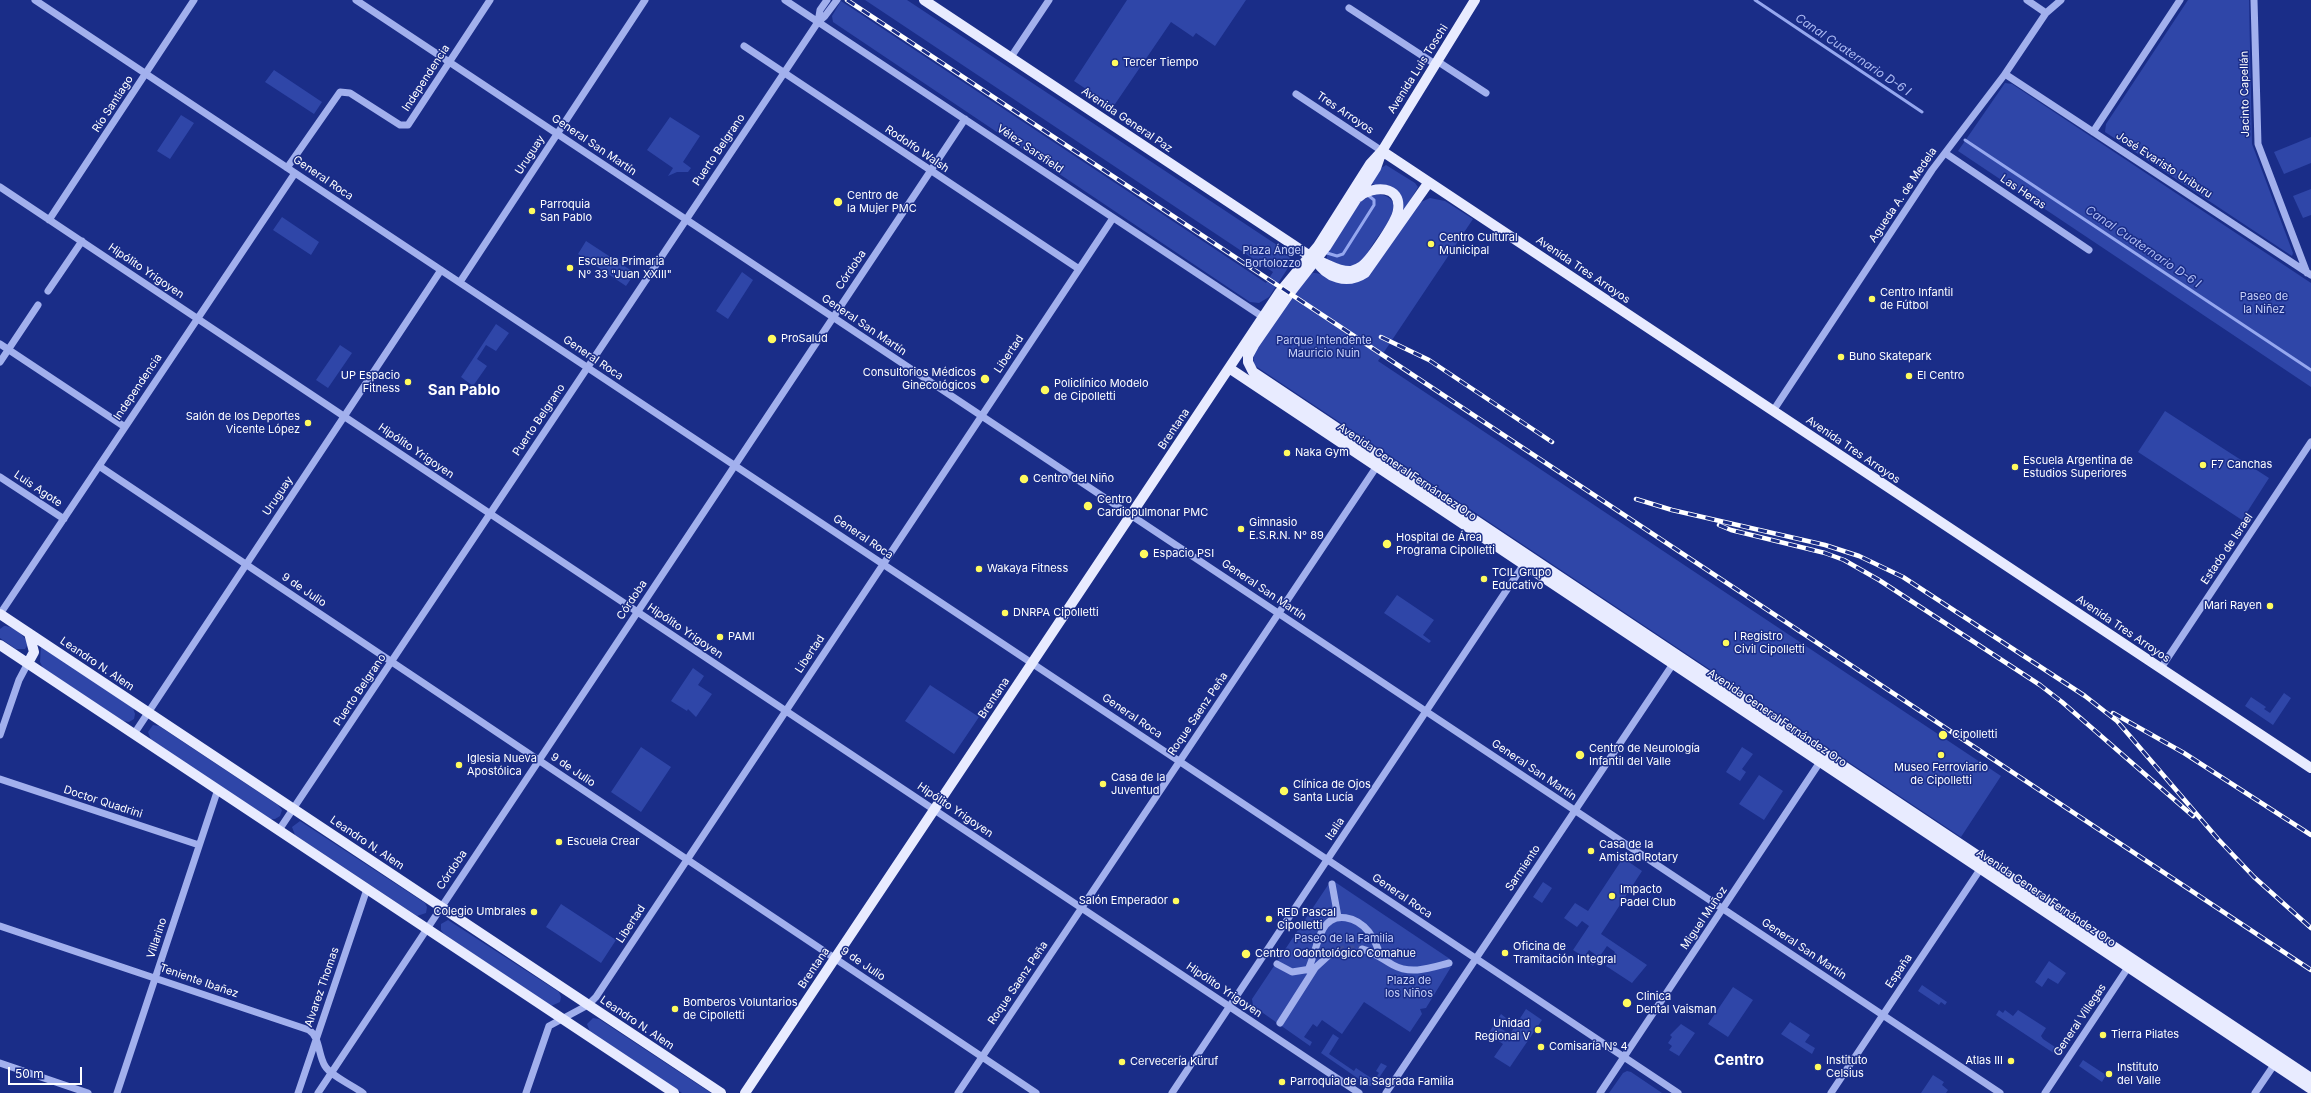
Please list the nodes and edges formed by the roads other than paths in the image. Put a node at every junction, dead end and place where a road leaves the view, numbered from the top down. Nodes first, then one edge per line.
1 (35, 0) edge
2 (194, 0) edge
3 (356, 0) edge
4 (490, 0) edge
5 (644, 0) edge
6 (785, 0) edge
7 (827, 0) edge
8 (837, 0) edge
9 (924, 0) edge
10 (1049, 0) edge
11 (1475, 0) edge
12 (2027, 0) edge
13 (2060, 0) edge
14 (2180, 0) edge
15 (2254, 0) edge
16 (1350, 8) dead end
17 (2046, 13) junction
18 (818, 22) junction
19 (744, 46) dead end
20 (1010, 57) junction
21 (449, 62) junction
22 (1436, 63) junction
23 (784, 73) junction
24 (146, 74) junction
25 (2006, 74) junction
26 (1486, 93) dead end
27 (1296, 94) dead end
28 (964, 119) junction
29 (2093, 132) junction
30 (557, 134) junction
31 (1382, 151) junction
32 (1945, 153) junction
33 (287, 168) junction
34 (930, 171) junction
35 (295, 173) junction
36 (1429, 182) junction
37 (0, 187) edge
38 (1355, 201) junction
39 (1113, 218) junction
40 (686, 219) junction
41 (49, 220) junction
42 (82, 241) junction
43 (2089, 250) dead end
44 (1313, 258) junction
45 (1079, 269) junction
46 (441, 270) junction
47 (2309, 274) edge
48 (460, 282) junction
49 (48, 291) dead end
50 (38, 305) dead end
51 (833, 317) junction
52 (1263, 317) junction
53 (197, 318) junction
54 (0, 344) edge
55 (8, 349) junction
56 (0, 362) edge
57 (1248, 362) joint
58 (1230, 366) junction
59 (588, 367) junction
60 (1773, 411) junction
61 (344, 416) junction
62 (981, 416) junction
63 (125, 427) junction
64 (1334, 427) junction
65 (2311, 442) edge
66 (1379, 462) junction
67 (735, 465) junction
68 (99, 466) junction
69 (0, 477) edge
70 (490, 514) junction
71 (1131, 515) junction
72 (64, 519) junction
73 (1526, 560) junction
74 (246, 564) junction
75 (883, 564) junction
76 (637, 612) junction
77 (1279, 613) junction
78 (0, 614) edge
79 (0, 621) edge
80 (13, 622) junction
81 (29, 633) junction
82 (0, 645) edge
83 (1676, 660) junction
84 (391, 662) junction
85 (28, 663) junction
86 (1032, 663) junction
87 (2161, 668) junction
88 (785, 711) junction
89 (1426, 711) junction
90 (148, 712) junction
91 (134, 734) junction
92 (0, 735) edge
93 (1823, 758) junction
94 (538, 760) junction
95 (1180, 761) junction
96 (2311, 768) edge
97 (0, 779) edge
98 (218, 789) junction
99 (293, 809) junction
100 (934, 810) junction
101 (1575, 810) junction
102 (279, 830) junction
103 (199, 845) junction
104 (687, 860) junction
105 (1327, 860) junction
106 (1983, 865) junction
107 (1332, 884) dead end
108 (367, 889) junction
109 (441, 907) junction
110 (1082, 908) junction
111 (1723, 909) junction
112 (1338, 917) junction
113 (0, 926) edge
114 (426, 928) junction
115 (1362, 949) tunnel mouth
116 (1328, 956) tunnel mouth
117 (1381, 957) junction
118 (1476, 958) junction
119 (835, 959) junction
120 (1449, 963) dead end
121 (2131, 963) junction
122 (1277, 964) dead end
123 (1312, 969) junction
124 (155, 978) junction
125 (588, 1005) junction
126 (1229, 1007) junction
127 (1883, 1015) junction
128 (561, 1018) junction
129 (1280, 1023) dead end
130 (316, 1040) junction
131 (982, 1057) junction
132 (1624, 1057) junction
133 (2276, 1060) junction
134 (0, 1063) edge
135 (332, 1072) junction
136 (2311, 1078) edge
137 (2311, 1089) edge
138 (88, 1093) edge
139 (117, 1093) edge
140 (298, 1093) edge
141 (318, 1093) edge
142 (362, 1093) edge
143 (526, 1093) edge
144 (674, 1093) edge
145 (721, 1093) edge
146 (745, 1093) edge
147 (958, 1093) edge
148 (1036, 1093) edge
149 (1172, 1093) edge
150 (1359, 1093) edge
151 (1386, 1093) edge
152 (1600, 1093) edge
153 (1678, 1093) edge
154 (1831, 1093) edge
155 (2000, 1093) edge
156 (2045, 1093) edge
157 (2255, 1093) edge

1 - 24 street, General Roca
2 - 24 street, Río Santiago
3 - 21 street, General San Martín
4 - 21 street, Independencia
5 - 30 street, Uruguay
6 - 18 street, Vélez Sarsfield
7 - 18 street
8 - 18 street
9 - 20 main road, Avenida General Paz
10 - 20 street
11 - 22 main road, Avenida Luis Toschi
12 - 17 street
13 - 17 street, Agueda A. de Medela
14 - 29 street
15 - 47 street, Jacinto Capellán
16 - 22 street
17 - 25 street, Agueda A. de Medela
18 - 23 street, Puerto Belgrano
18 - 28 street, Vélez Sarsfield
19 - 23 street, Rodolfo Walsh
20 - 44 main road, Avenida General Paz
21 - 30 street, General San Martín
21 - 33 street, Independencia
22 - 26 street
22 - 31 main road, Avenida Luis Toschi
23 - 34 street, Rodolfo Walsh
23 - 40 street, Puerto Belgrano
24 - 33 street, General Roca
24 - 41 street, Río Santiago
25 - 29 street, José Evaristo Uriburu
25 - 32 street, Agueda A. de Medela
27 - 31 street, Tres Arroyos
28 - 34 street, Córdoba
28 - 39 street, Vélez Sarsfield
29 - 47 street, José Evaristo Uriburu
30 - 40 street, General San Martín
30 - 48 street, Uruguay
31 - 36 main road, Avenida Tres Arroyos
31 - 38 main road, Avenida Luis Toschi
31 - 44 main road, Avenida Luis Toschi
32 - 43 street, Las Heras
32 - 60 street, Agueda A. de Medela
33 - 35 street, General Roca
34 - 45 street, Rodolfo Walsh
34 - 51 street, Córdoba
35 - 46 street, General Roca
35 - 53 street, Independencia
36 - 44 main road
36 - 60 main road, Avenida Tres Arroyos
37 - 41 street, Hipólito Yrigoyen
38 - 44 main road, Avenida Luis Toschi
38 - 44 main road
39 - 45 street, Libertad
39 - 52 street, Vélez Sarsfield
40 - 51 street, General San Martín
40 - 59 street, Puerto Belgrano
41 - 42 street, Hipólito Yrigoyen
42 - 49 street
42 - 53 street, Hipólito Yrigoyen
44 - 52 main road, Avenida Luis Toschi
44 - 57 main road, Avenida Luis Toschi
45 - 62 street, Libertad
46 - 48 street, General Roca
46 - 61 street, Uruguay
48 - 59 street, General Roca
50 - 55 street
51 - 62 street, General San Martín
51 - 67 street, Córdoba
52 - 58 main road, Brentana
53 - 61 street, Hipólito Yrigoyen
53 - 63 street, Independencia
54 - 55 street
55 - 56 street
55 - 63 street
57 - 64 main road, Avenida General Fernández Oro
58 - 64 main road
58 - 66 main road, Avenida General Fernández Oro
58 - 71 main road, Brentana
59 - 67 street, General Roca
59 - 70 street, Puerto Belgrano
60 - 87 main road, Avenida Tres Arroyos
61 - 70 street, Hipólito Yrigoyen
61 - 74 street, Uruguay
62 - 71 street, General San Martín
62 - 75 street, Libertad
63 - 68 street, Independencia
64 - 66 main road, Avenida General Fernández Oro
65 - 87 street, Estado de Israel
66 - 73 main road, Avenida General Fernández Oro
66 - 77 street, Roque Saenz Peña
67 - 75 street, General Roca
67 - 76 street, Córdoba
68 - 72 street, Independencia
68 - 74 street, 9 de Julio
69 - 72 street, Luis Agote
70 - 76 street, Hipólito Yrigoyen
70 - 84 street, Puerto Belgrano
71 - 77 street, General San Martín
71 - 86 main road, Brentana
72 - 78 street, Independencia
73 - 83 main road, Avenida General Fernández Oro
73 - 89 street, Italia
74 - 84 street, 9 de Julio
74 - 90 street, Uruguay
75 - 86 street, General Roca
75 - 88 street, Libertad
76 - 88 street, Hipólito Yrigoyen
76 - 94 street, Córdoba
77 - 89 street, General San Martín
77 - 95 street, Roque Saenz Peña
78 - 80 main road, Leandro N. Alem
79 - 80 main road
80 - 81 main road, Leandro N. Alem
81 - 85 main road
81 - 90 main road, Leandro N. Alem
82 - 85 main road
83 - 93 main road, Avenida General Fernández Oro
83 - 101 street, Sarmiento
84 - 94 street, 9 de Julio
84 - 99 street, Puerto Belgrano
85 - 91 main road
85 - 92 street
86 - 95 street, General Roca
86 - 100 main road, Brentana
87 - 96 main road, Avenida Tres Arroyos
88 - 100 street, Hipólito Yrigoyen
88 - 104 street, Libertad
89 - 101 street, General San Martín
89 - 105 street, Italia
90 - 91 street, Uruguay
90 - 99 main road, Leandro N. Alem
91 - 98 main road
93 - 106 main road, Avenida General Fernández Oro
93 - 111 street, Miguel Muñoz
94 - 104 street, 9 de Julio
94 - 109 street, Córdoba
95 - 105 street, General Roca
95 - 110 street, Roque Saenz Peña
97 - 103 street, Doctor Quadrini
98 - 102 main road
98 - 103 street, Villarino
99 - 102 street, Puerto Belgrano
99 - 109 main road, Leandro N. Alem
100 - 110 street, Hipólito Yrigoyen
100 - 119 main road, Brentana
101 - 111 street, General San Martín
101 - 118 street, Sarmiento
102 - 108 main road
103 - 124 street, Villarino
104 - 119 street, 9 de Julio
104 - 125 street, Libertad
105 - 118 street, General Roca
105 - 126 street, Italia
106 - 121 main road, Avenida General Fernández Oro
106 - 127 street, España
107 - 112 street
108 - 114 main road
108 - 130 street, Alvarez Thomas
109 - 114 street, Córdoba
109 - 125 main road, Leandro N. Alem
110 - 126 street, Hipólito Yrigoyen
110 - 131 street, Roque Saenz Peña
111 - 127 street, General San Martín
111 - 132 street, Miguel Muñoz
112 - 117 street
112 - 123 street
113 - 124 street, Teniente Ibañez
114 - 128 main road
114 - 135 street, Córdoba
115 - 117 street
116 - 123 street
117 - 120 street
118 - 132 street, General Roca
118 - 151 street, Sarmiento
119 - 131 street, 9 de Julio
119 - 146 main road, Brentana
121 - 133 main road, Avenida General Fernández Oro
121 - 156 street, General Villegas
122 - 123 street
123 - 129 street
124 - 130 street, Teniente Ibañez
124 - 139 street, Villarino
125 - 128 street, Libertad
125 - 145 main road, Leandro N. Alem
126 - 149 street, Italia
126 - 150 street, Hipólito Yrigoyen
127 - 154 street, España
127 - 155 street, General San Martín
128 - 143 street, Libertad
128 - 144 main road
130 - 135 street, Teniente Ibañez
130 - 140 street, Alvarez Thomas
131 - 147 street, Roque Saenz Peña
131 - 148 street, 9 de Julio
132 - 152 street, Miguel Muñoz
132 - 153 street, General Roca
133 - 136 main road, Avenida General Fernández Oro
133 - 137 main road, Avenida General Fernández Oro
133 - 157 street
134 - 138 street
135 - 141 street, Córdoba
135 - 142 street, Teniente Ibañez

